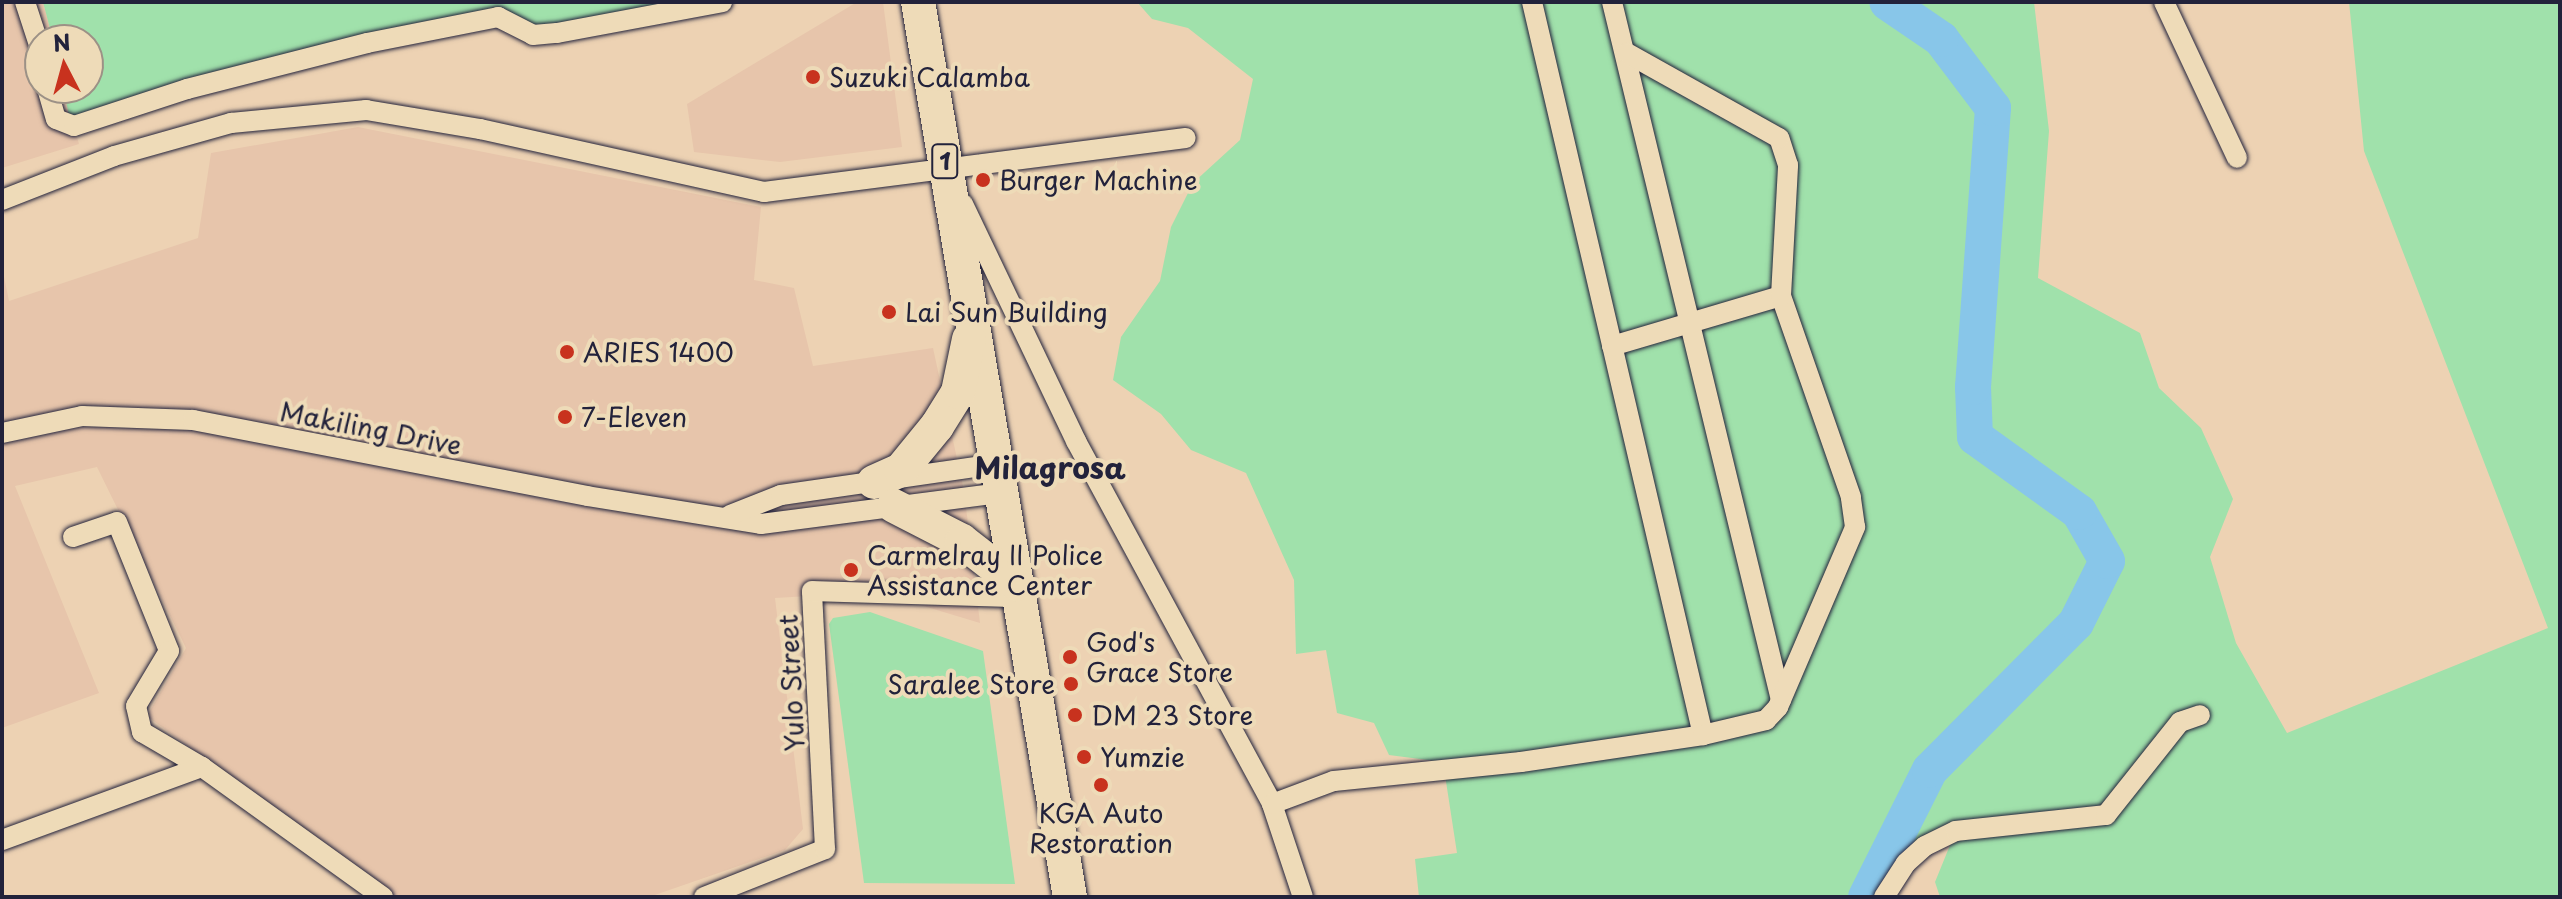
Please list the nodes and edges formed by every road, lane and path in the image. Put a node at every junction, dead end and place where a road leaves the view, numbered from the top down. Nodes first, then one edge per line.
1 (25, 2) edge
2 (718, 2) edge
3 (918, 2) edge
4 (1532, 2) edge
5 (1612, 2) edge
6 (2164, 2) edge
7 (32, 24) edge
8 (1627, 53) junction
9 (52, 104) edge
10 (1186, 138) dead end
11 (2237, 158) dead end
12 (947, 167) junction
13 (2, 200) edge
14 (1781, 296) junction
15 (973, 319) junction
16 (1688, 325) junction
17 (1612, 346) junction
18 (2, 433) edge
19 (999, 479) junction
20 (884, 494) junction
21 (730, 515) junction
22 (73, 537) dead end
23 (1018, 591) junction
24 (1781, 700) junction
25 (2200, 715) dead end
26 (1703, 735) junction
27 (202, 767) junction
28 (1272, 804) junction
29 (2, 840) edge
30 (383, 897) edge
31 (704, 897) edge
32 (1070, 897) edge
33 (1303, 897) edge
34 (1884, 897) edge

1 - 7 street
2 - 9 street
3 - 12 highway, 1
4 - 17 street
5 - 8 street
6 - 11 street
8 - 14 street
8 - 16 street
10 - 12 street
12 - 13 street
12 - 15 highway, 1
12 - 28 street
14 - 16 street
14 - 24 street
15 - 19 highway, 1
15 - 20 highway
16 - 17 street
16 - 24 street
17 - 26 street
18 - 21 street, Makiling Drive
19 - 20 street, Makiling Drive
19 - 20 street, Makiling Drive
19 - 23 highway, 1
20 - 21 street, Makiling Drive
20 - 21 street, Makiling Drive
20 - 23 highway
22 - 27 street
23 - 31 street, Yulo Street
23 - 32 highway, 1
24 - 26 street
25 - 34 street
26 - 28 street
27 - 29 street
27 - 30 street
28 - 33 street

